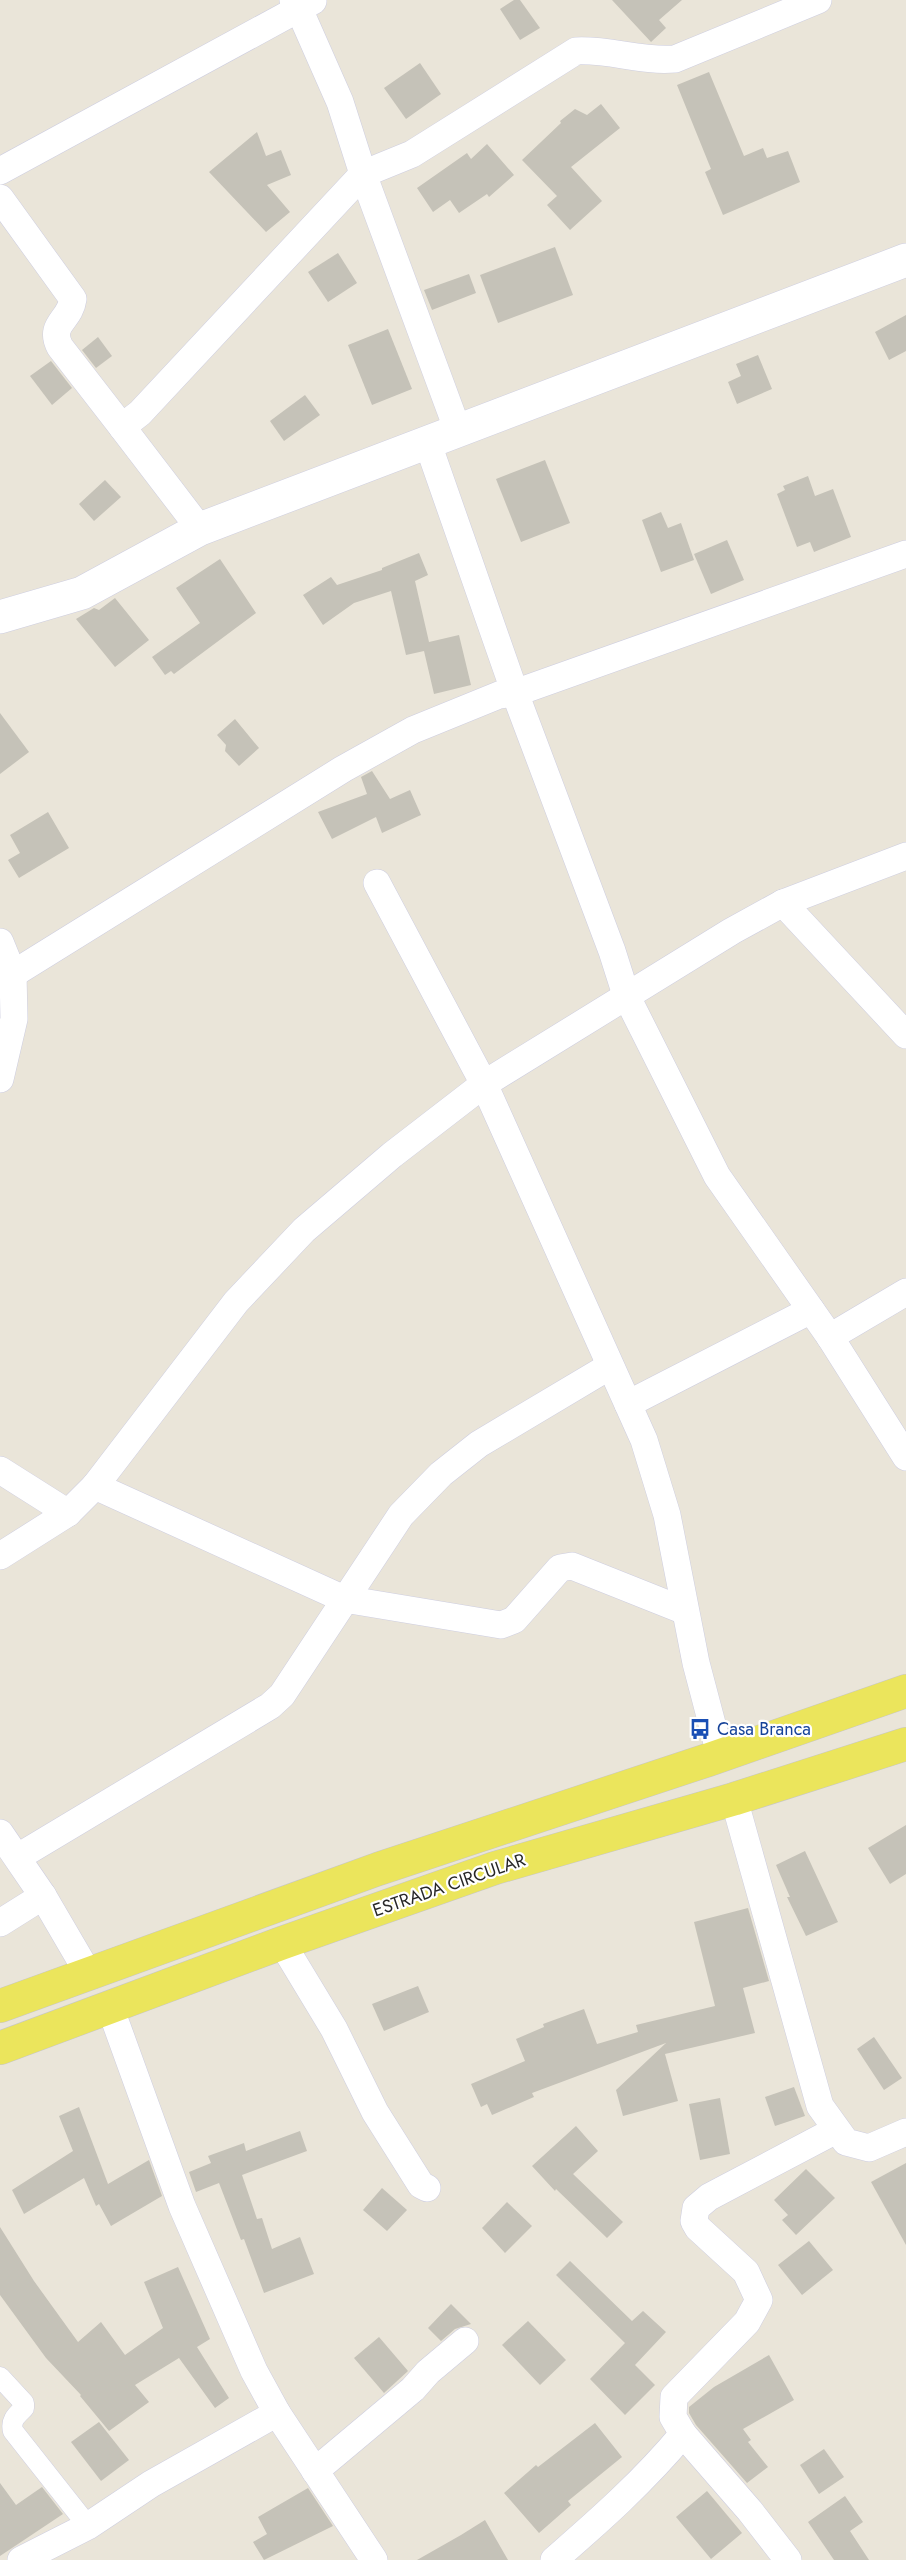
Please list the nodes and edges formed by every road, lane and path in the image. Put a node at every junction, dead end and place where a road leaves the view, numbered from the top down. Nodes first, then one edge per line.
1 (818, 0) edge
2 (302, 3) edge
3 (0, 171) edge
4 (363, 174) junction
5 (0, 198) edge
6 (906, 260) edge
7 (122, 427) junction
8 (458, 431) junction
9 (428, 444) junction
10 (200, 529) junction
11 (906, 554) edge
12 (0, 617) edge
13 (515, 693) junction
14 (906, 856) edge
15 (377, 883) dead end
16 (783, 903) junction
17 (0, 942) edge
18 (13, 974) junction
19 (626, 995) junction
20 (906, 1035) edge
21 (0, 1079) edge
22 (484, 1084) junction
23 (906, 1292) edge
24 (811, 1310) junction
25 (830, 1337) junction
26 (610, 1366) junction
27 (628, 1404) junction
28 (906, 1457) edge
29 (0, 1470) edge
30 (95, 1486) junction
31 (68, 1513) junction
32 (0, 1556) edge
33 (344, 1599) junction
34 (685, 1611) junction
35 (906, 1691) edge
36 (906, 1744) edge
37 (720, 1754) junction
38 (734, 1799) junction
39 (0, 1833) edge
40 (18, 1857) junction
41 (43, 1896) junction
42 (0, 1923) edge
43 (282, 1943) junction
44 (88, 1973) junction
45 (0, 2006) edge
46 (110, 2007) junction
47 (0, 2048) edge
48 (836, 2130) junction
49 (906, 2132) edge
50 (426, 2188) dead end
51 (465, 2342) dead end
52 (0, 2377) edge
53 (277, 2413) junction
54 (683, 2434) junction
55 (315, 2471) junction
56 (88, 2526) junction
57 (49, 2554) edge
58 (21, 2560) edge
59 (374, 2560) edge
60 (554, 2560) edge
61 (788, 2560) edge

1 - 4 street
2 - 3 street
2 - 4 street
4 - 7 street
4 - 8 street
5 - 7 street
6 - 8 street
7 - 10 street
8 - 9 street
9 - 10 street
9 - 13 street
10 - 12 street
11 - 13 street
13 - 18 street
13 - 19 street
14 - 16 street
15 - 22 street
16 - 19 street
16 - 20 street
17 - 18 street
18 - 21 street
19 - 22 street
19 - 24 street
22 - 26 street
22 - 30 street
23 - 25 street
24 - 25 street
24 - 27 street
25 - 28 street
26 - 27 street
26 - 33 street
27 - 34 street
29 - 31 street
30 - 31 street
30 - 33 street
31 - 32 street
33 - 34 street
33 - 40 street
34 - 37 street
35 - 37 main road
36 - 38 main road, ESTRADA CIRCULAR
37 - 44 main road
38 - 43 main road, ESTRADA CIRCULAR
38 - 48 street
39 - 40 street
40 - 41 street
41 - 42 street
41 - 44 street
43 - 46 main road, ESTRADA CIRCULAR
43 - 50 street
44 - 45 main road
46 - 47 main road, ESTRADA CIRCULAR
46 - 53 street
48 - 49 street
48 - 54 street
51 - 55 street
52 - 56 street
53 - 55 street
53 - 56 street
54 - 60 street
54 - 61 street
55 - 59 street
56 - 57 street
57 - 58 street

